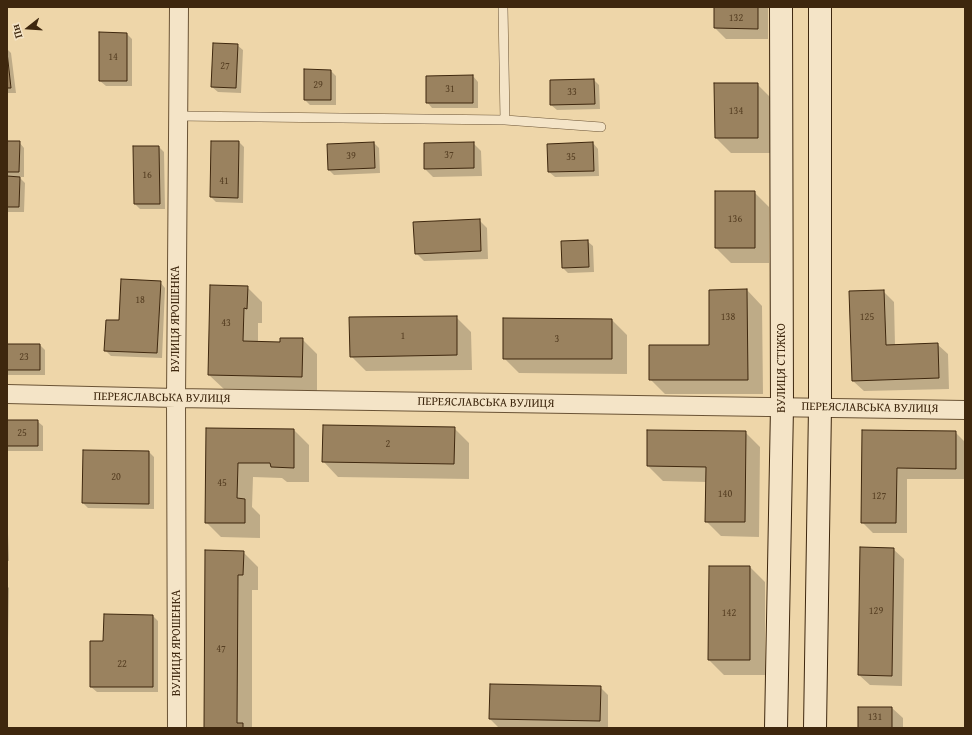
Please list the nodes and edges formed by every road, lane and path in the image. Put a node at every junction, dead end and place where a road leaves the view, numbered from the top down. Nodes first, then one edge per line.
1 (179, 7) edge
2 (503, 7) edge
3 (781, 7) edge
4 (820, 7) edge
5 (178, 116) junction
6 (505, 120) junction
7 (601, 127) dead end
8 (7, 394) edge
9 (176, 398) junction
10 (782, 407) junction
11 (820, 407) junction
12 (965, 410) edge
13 (177, 728) edge
14 (776, 728) edge
15 (815, 728) edge

1 - 5 street, ВУЛИЦЯ ЯРОШЕНКА
2 - 6 lane
3 - 10 street, ВУЛИЦЯ СТІЖКО
4 - 11 street
5 - 6 lane
5 - 9 street, ВУЛИЦЯ ЯРОШЕНКА
6 - 7 lane
8 - 9 street, ПЕРЕЯСЛАВСЬКА ВУЛИЦЯ
9 - 10 street, ПЕРЕЯСЛАВСЬКА ВУЛИЦЯ
9 - 13 street, ВУЛИЦЯ ЯРОШЕНКА
10 - 11 street, ПЕРЕЯСЛАВСЬКА ВУЛИЦЯ
10 - 14 street, ВУЛИЦЯ СТІЖКО
11 - 12 street, ПЕРЕЯСЛАВСЬКА ВУЛИЦЯ
11 - 15 street

